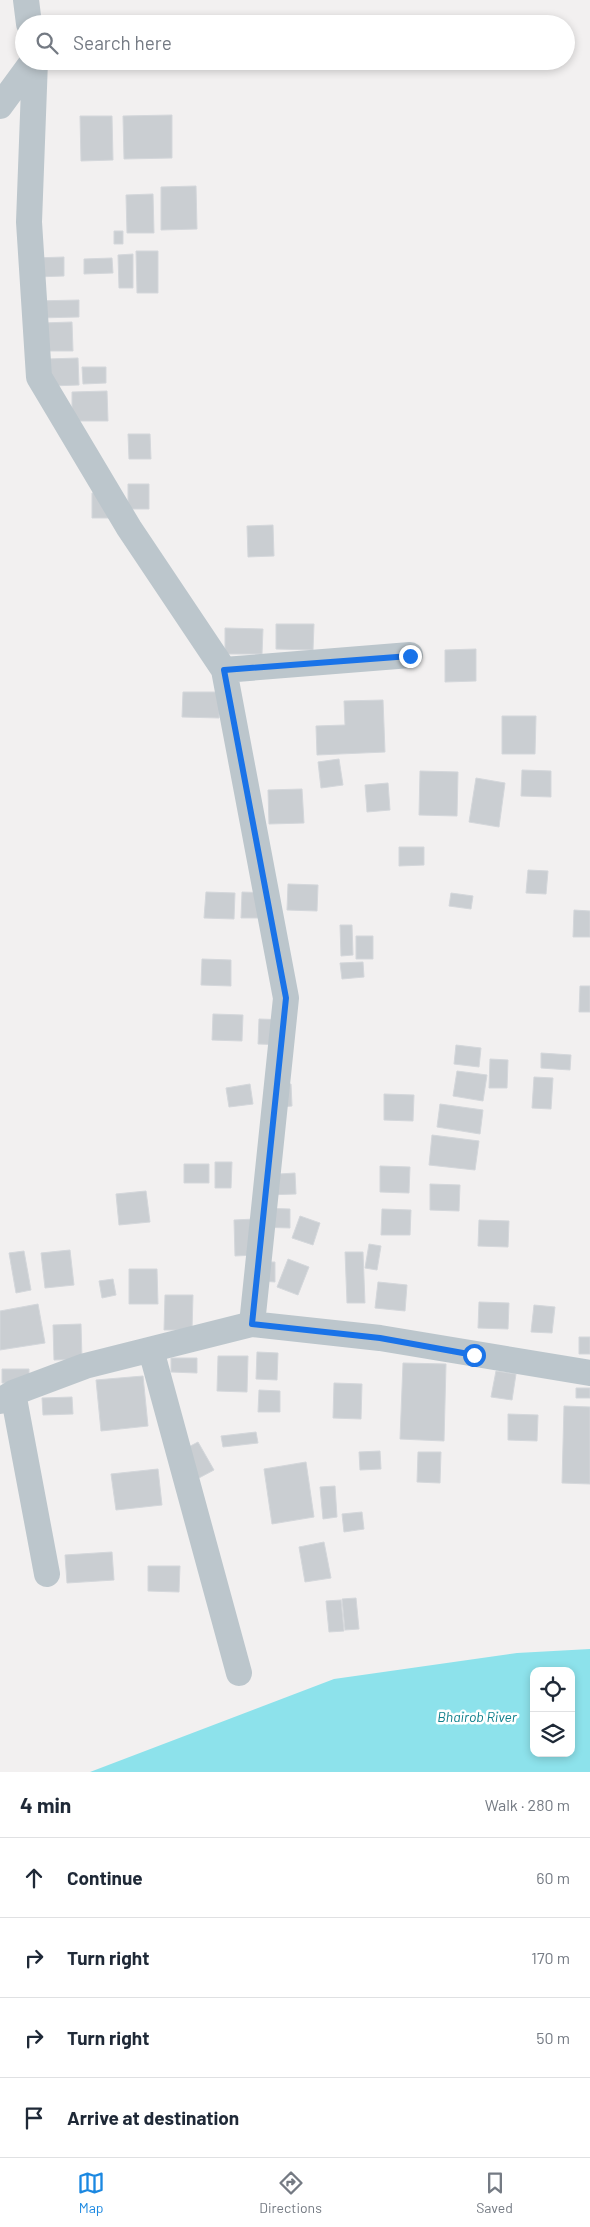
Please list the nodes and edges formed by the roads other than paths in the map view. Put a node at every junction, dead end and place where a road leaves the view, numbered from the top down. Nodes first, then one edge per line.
1 (26, 0) edge
2 (28, 15) edge
3 (27, 70) edge
4 (34, 70) edge
5 (0, 106) edge
6 (410, 656) dead end
7 (224, 670) junction
8 (252, 1324) junction
9 (151, 1350) junction
10 (590, 1374) edge
11 (7, 1397) edge
12 (47, 1574) dead end
13 (238, 1672) dead end

1 - 2 street
3 - 5 street
4 - 7 street
6 - 7 street
7 - 8 street
8 - 9 street
8 - 10 street
9 - 11 street
9 - 13 street
11 - 12 street

